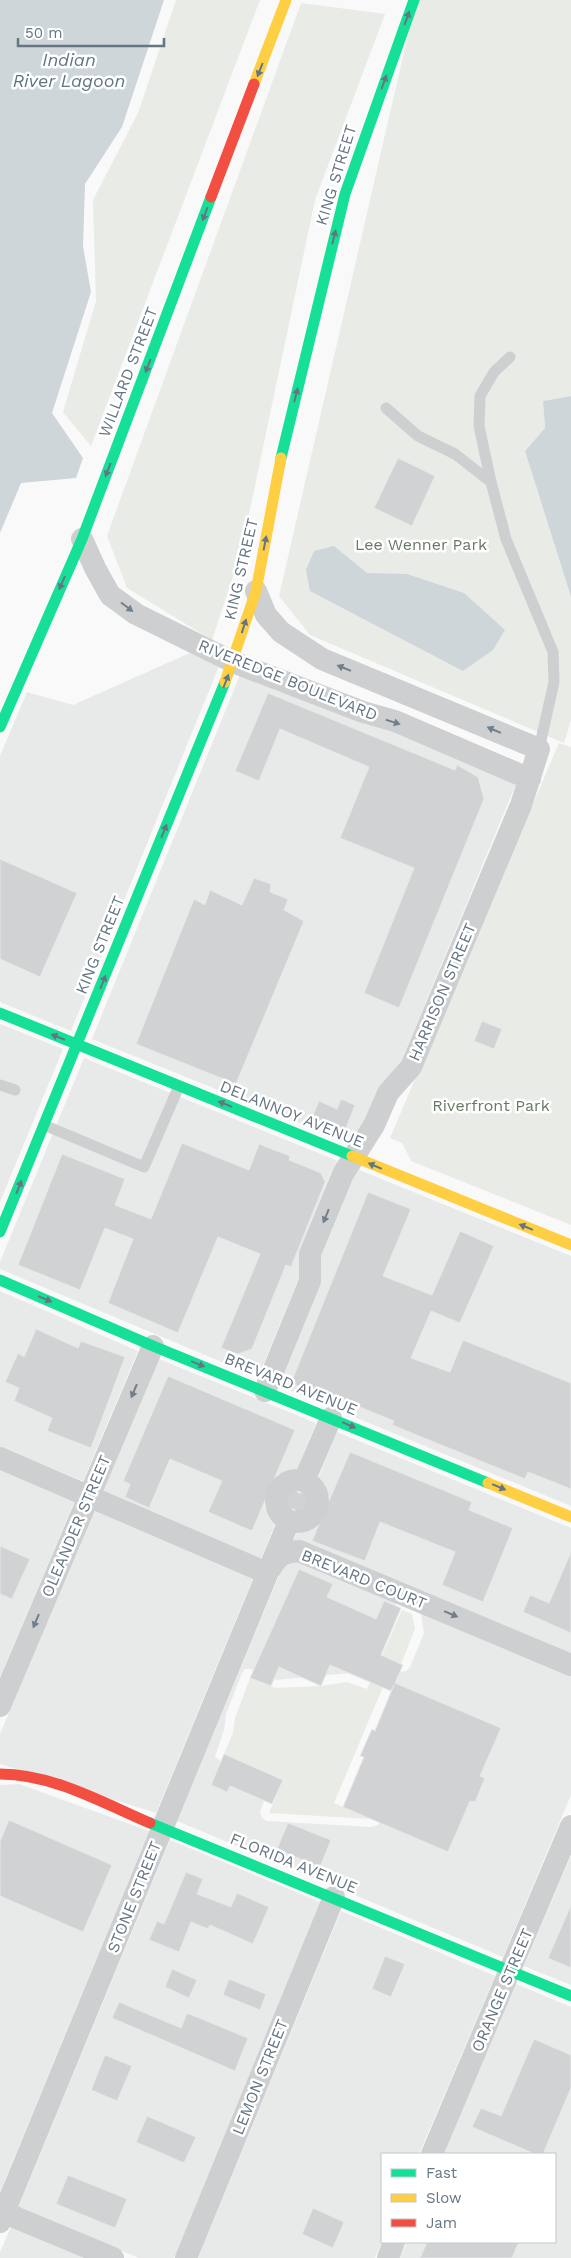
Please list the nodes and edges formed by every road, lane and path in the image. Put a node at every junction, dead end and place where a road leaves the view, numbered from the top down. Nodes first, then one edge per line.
1 (286, 0) edge
2 (414, 0) edge
3 (510, 357) dead end
4 (386, 408) dead end
5 (490, 482) junction
6 (82, 539) junction
7 (256, 591) junction
8 (233, 662) junction
9 (0, 727) edge
10 (539, 749) junction
11 (530, 779) junction
12 (0, 1013) edge
13 (77, 1044) junction
14 (0, 1085) edge
15 (179, 1086) junction
16 (15, 1090) dead end
17 (44, 1125) junction
18 (354, 1157) junction
19 (0, 1232) edge
20 (571, 1245) edge
21 (0, 1280) edge
22 (153, 1346) junction
23 (265, 1391) junction
24 (331, 1418) junction
25 (0, 1458) edge
26 (89, 1495) junction
27 (571, 1517) edge
28 (268, 1573) junction
29 (571, 1665) edge
30 (0, 1706) edge
31 (0, 1774) edge
32 (163, 1826) junction
33 (571, 1826) edge
34 (334, 1897) junction
35 (510, 1971) junction
36 (571, 1996) edge
37 (432, 2153) edge
38 (1, 2215) edge
39 (394, 2243) edge
40 (113, 2258) edge
41 (186, 2258) edge
42 (388, 2258) edge

1 -> 6 main road, WILLARD STREET
7 -> 2 main road, KING STREET
3 - 5 lane
4 - 5 lane
5 - 10 lane
6 -> 8 street, RIVEREDGE BOULEVARD
6 -> 9 main road, WILLARD STREET
8 -> 7 main road, KING STREET
10 -> 7 street, RIVEREDGE BOULEVARD
8 -> 11 street, RIVEREDGE BOULEVARD
13 -> 8 main road, KING STREET
10 - 11 street, HARRISON STREET
11 - 18 street, HARRISON STREET
13 -> 12 main road, DELANNOY AVENUE
13 - 15 main road, DELANNOY AVENUE
13 - 17 main road, KING STREET
14 - 16 lane
15 - 17 lane
18 -> 15 main road, DELANNOY AVENUE
19 -> 17 main road, KING STREET
20 -> 18 main road, DELANNOY AVENUE
18 -> 23 street, HARRISON STREET
21 -> 22 main road, BREVARD AVENUE
22 -> 23 main road, BREVARD AVENUE
22 -> 26 street, OLEANDER STREET
23 - 24 main road, BREVARD AVENUE
24 -> 27 main road, BREVARD AVENUE
24 - 28 street, STONE STREET
25 - 26 street
26 - 28 street
26 -> 30 street, OLEANDER STREET
28 -> 29 street, BREVARD COURT
28 - 32 street, STONE STREET
31 - 32 main road, FLORIDA AVENUE
32 - 34 main road, FLORIDA AVENUE
32 - 38 street, STONE STREET
33 - 35 street, ORANGE STREET
34 - 35 main road, FLORIDA AVENUE
34 - 41 street, LEMON STREET
35 - 36 main road, FLORIDA AVENUE
35 - 37 street, ORANGE STREET
38 - 40 street
39 - 42 street

